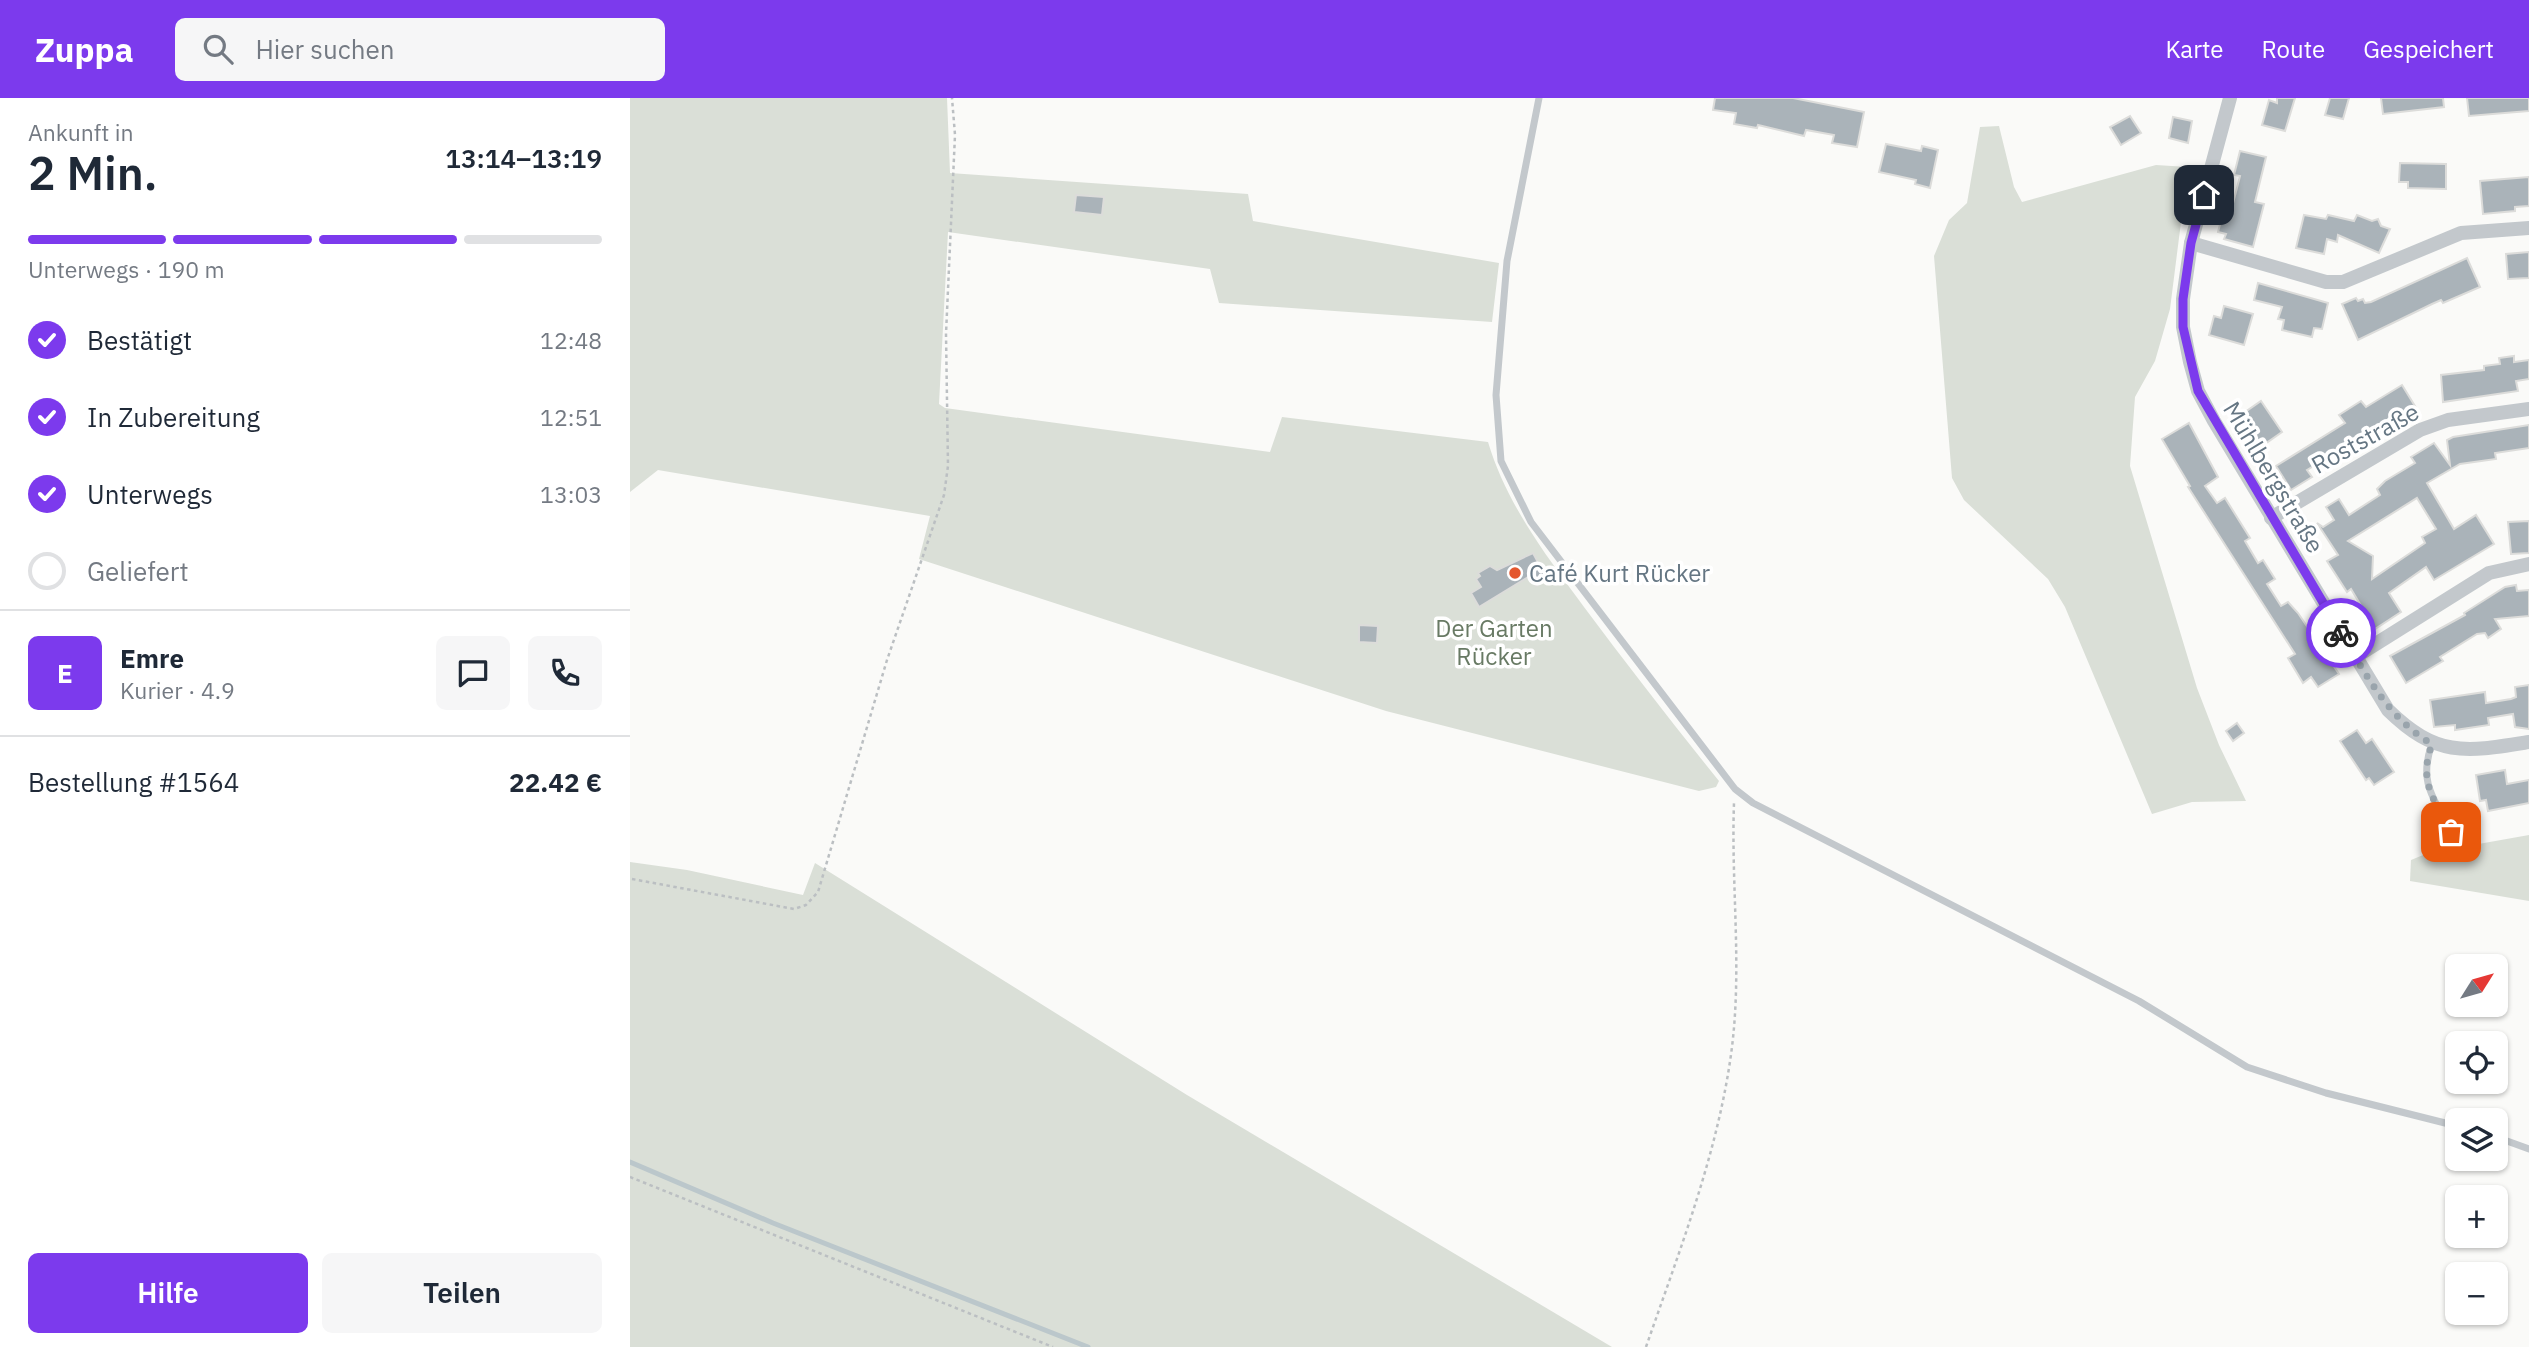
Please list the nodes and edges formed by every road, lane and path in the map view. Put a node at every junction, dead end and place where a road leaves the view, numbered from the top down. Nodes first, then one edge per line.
1 (952, 98) edge
2 (1539, 98) edge
3 (2230, 98) edge
4 (2529, 228) edge
5 (2191, 243) junction
6 (2529, 410) edge
7 (2271, 518) junction
8 (2529, 564) edge
9 (2355, 657) junction
10 (2529, 742) edge
11 (2432, 744) junction
12 (1735, 789) junction
13 (2451, 832) dead end
14 (632, 879) dead end
15 (2445, 1123) edge
16 (2508, 1141) edge
17 (2529, 1149) edge
18 (630, 1177) edge
19 (1052, 1347) edge
20 (1646, 1347) edge

1 - 14 path
2 - 12 lane
3 - 5 street, Mühlbergstraße
4 - 5 street
5 - 7 street, Mühlbergstraße
6 - 7 street, Roststraße
7 - 9 street, Mühlbergstraße
8 - 9 street
9 - 11 street, Mühlbergstraße
10 - 11 street, Mühlbergstraße
11 - 13 lane
12 - 15 lane
12 - 20 path
16 - 17 lane
18 - 19 path

